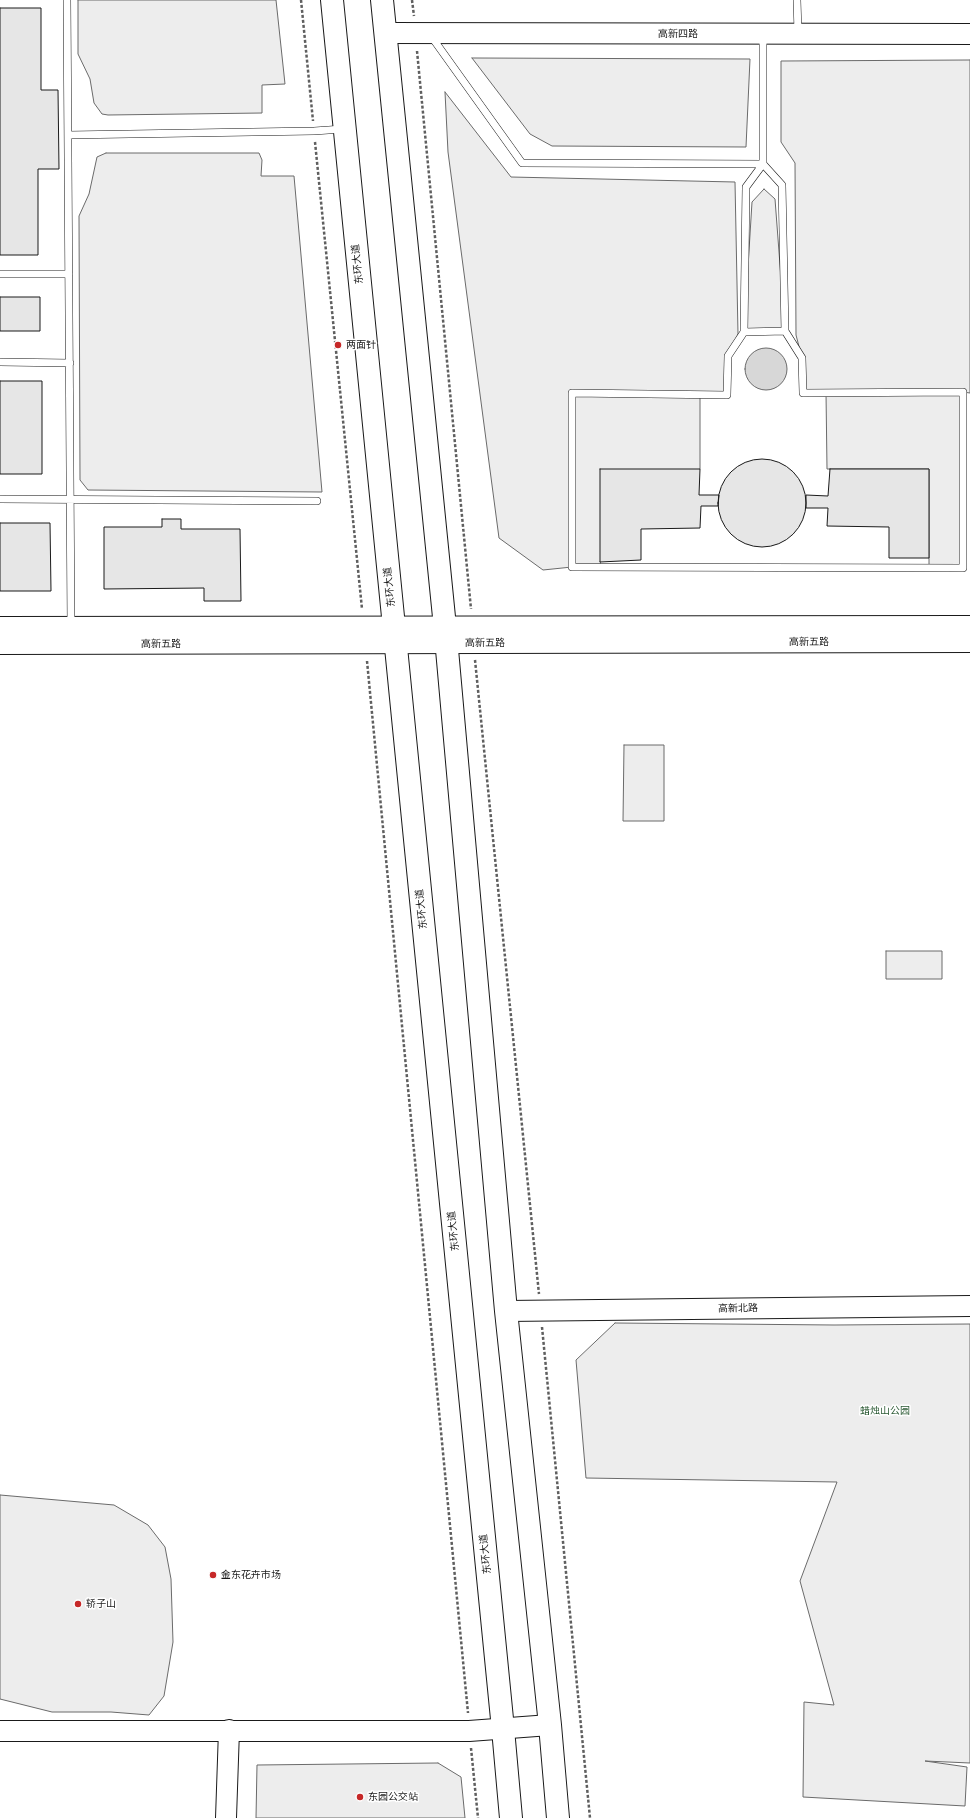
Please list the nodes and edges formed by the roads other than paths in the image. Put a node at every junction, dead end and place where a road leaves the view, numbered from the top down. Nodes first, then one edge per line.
1 (67, 0) edge
2 (332, 0) edge
3 (382, 0) edge
4 (797, 0) edge
5 (385, 33) junction
6 (422, 33) junction
7 (970, 34) edge
8 (762, 35) junction
9 (798, 35) junction
10 (345, 129) junction
11 (68, 135) junction
12 (763, 164) junction
13 (0, 274) edge
14 (69, 274) junction
15 (785, 331) junction
16 (744, 332) junction
17 (0, 362) edge
18 (70, 363) junction
19 (0, 500) edge
20 (70, 500) junction
21 (317, 501) dead end
22 (970, 626) edge
23 (0, 627) edge
24 (72, 627) junction
25 (364, 635) junction
26 (395, 635) junction
27 (445, 635) junction
28 (473, 635) junction
29 (970, 642) edge
30 (0, 644) edge
31 (970, 1306) edge
32 (506, 1311) junction
33 (550, 1725) junction
34 (503, 1729) junction
35 (229, 1730) junction
36 (0, 1731) edge
37 (226, 1818) edge
38 (511, 1818) edge
39 (558, 1818) edge

1 - 11 lane
2 - 10 highway, 东环大道
3 - 5 highway
4 - 9 lane
5 - 6 main road, 高新四路
5 - 27 highway
6 - 8 main road, 高新四路
6 - 12 lane
7 - 9 main road, 高新四路
8 - 9 main road, 高新四路
8 - 12 lane
10 - 11 lane
10 - 26 highway, 东环大道
11 - 14 lane
12 - 15 lane
12 - 16 lane
13 - 14 lane
14 - 18 lane
15 - 16 lane
15 - 16 lane
17 - 18 lane
18 - 20 lane
19 - 20 lane
20 - 21 lane
20 - 24 lane
22 - 28 main road, 高新五路
23 - 24 main road, 高新五路
24 - 25 main road, 高新五路
25 - 26 main road, 高新五路
25 - 30 main road, 高新五路
26 - 27 main road, 高新五路
26 - 34 highway, 东环大道
27 - 28 main road, 高新五路
27 - 32 highway
28 - 29 main road, 高新五路
31 - 32 main road, 高新北路
32 - 33 highway
33 - 34 main road
33 - 39 highway
34 - 35 main road
34 - 38 highway, 东环大道
35 - 36 main road
35 - 37 main road

